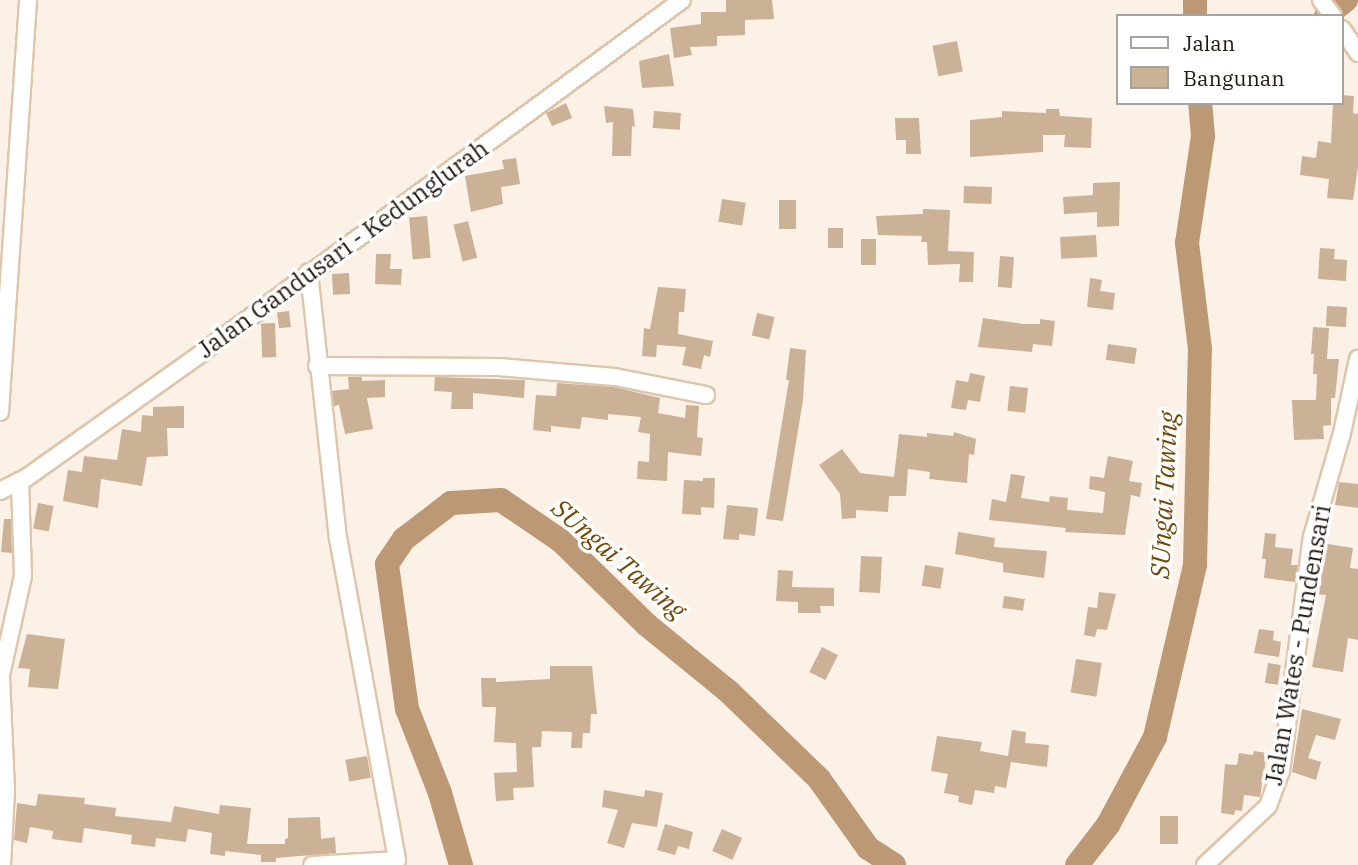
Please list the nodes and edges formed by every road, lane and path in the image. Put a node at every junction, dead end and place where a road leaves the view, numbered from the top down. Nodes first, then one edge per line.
1 (28, 0) edge
2 (682, 0) edge
3 (1345, 32) edge
4 (1358, 53) edge
5 (309, 272) junction
6 (1358, 359) edge
7 (317, 366) junction
8 (706, 395) dead end
9 (0, 412) edge
10 (20, 481) junction
11 (0, 491) edge
12 (397, 862) edge
13 (2, 865) edge
14 (312, 865) edge
15 (1205, 865) edge

1 - 9 street
2 - 5 street, Jalan Gandusari - Kedunglurah
3 - 4 street
5 - 7 street
5 - 10 street, Jalan Gandusari - Kedunglurah
6 - 15 street, Jalan Wates - Pundensari
7 - 8 street
7 - 12 street
10 - 11 street, Jalan Gandusari - Kedunglurah
10 - 13 street
12 - 14 street

